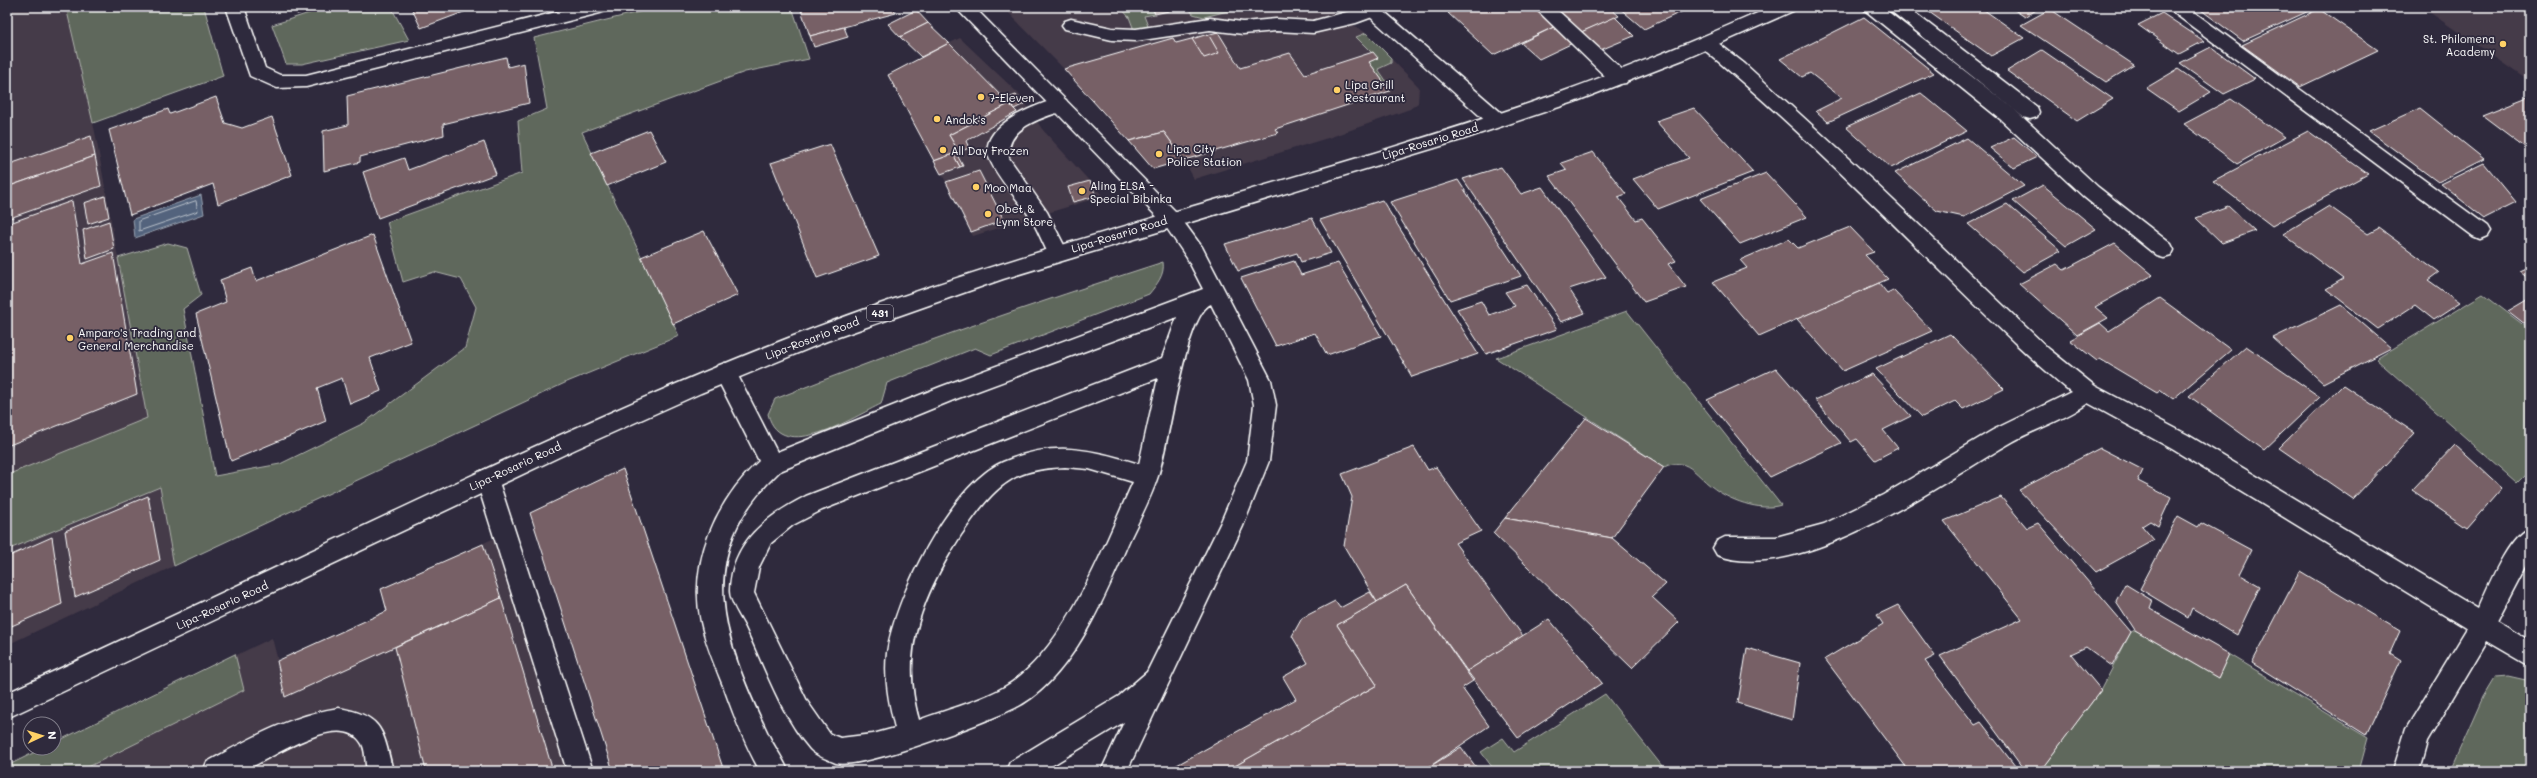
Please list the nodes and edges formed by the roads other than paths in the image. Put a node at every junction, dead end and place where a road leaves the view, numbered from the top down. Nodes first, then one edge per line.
1 (235, 7) edge
2 (596, 7) edge
3 (964, 7) edge
4 (1543, 7) edge
5 (1787, 7) edge
6 (1870, 7) edge
7 (1896, 7) edge
8 (2176, 7) edge
9 (1370, 9) edge
10 (1071, 25) dead end
11 (1707, 43) junction
12 (1618, 78) junction
13 (1059, 105) junction
14 (2030, 112) dead end
15 (1497, 120) junction
16 (1170, 218) junction
17 (2480, 231) dead end
18 (2164, 250) dead end
19 (1058, 253) junction
20 (1206, 297) junction
21 (1171, 364) junction
22 (725, 372) junction
23 (2086, 392) junction
24 (772, 464) junction
25 (1147, 476) junction
26 (487, 479) junction
27 (2530, 538) edge
28 (1725, 548) dead end
29 (2483, 625) junction
30 (2530, 654) edge
31 (1156, 680) junction
32 (7, 706) edge
33 (910, 736) junction
34 (216, 771) edge
35 (380, 771) edge
36 (580, 771) edge
37 (775, 771) edge
38 (1019, 771) edge
39 (1114, 771) edge
40 (2406, 771) edge

1 - 2 street
3 - 13 street
4 - 12 street
5 - 11 street, Lipa-Rosario Road / 431
6 - 18 street
7 - 14 street
8 - 17 street
9 - 10 street
9 - 15 street
11 - 12 street, Lipa-Rosario Road / 431
11 - 23 street
12 - 15 street, Lipa-Rosario Road / 431
13 - 16 street
13 - 19 street
15 - 16 street, Lipa-Rosario Road / 431
16 - 19 street, Lipa-Rosario Road / 431
16 - 20 street
19 - 22 street, Lipa-Rosario Road / 431
20 - 21 street
20 - 24 street
20 - 31 street
21 - 25 street
21 - 33 street
22 - 24 street
22 - 26 street, Lipa-Rosario Road / 431
23 - 28 street
23 - 29 street
24 - 37 street
25 - 33 street
25 - 33 street
26 - 32 street, Lipa-Rosario Road / 431
26 - 36 street
27 - 29 street
29 - 30 street
29 - 40 street
31 - 38 street
31 - 39 street
34 - 35 street

